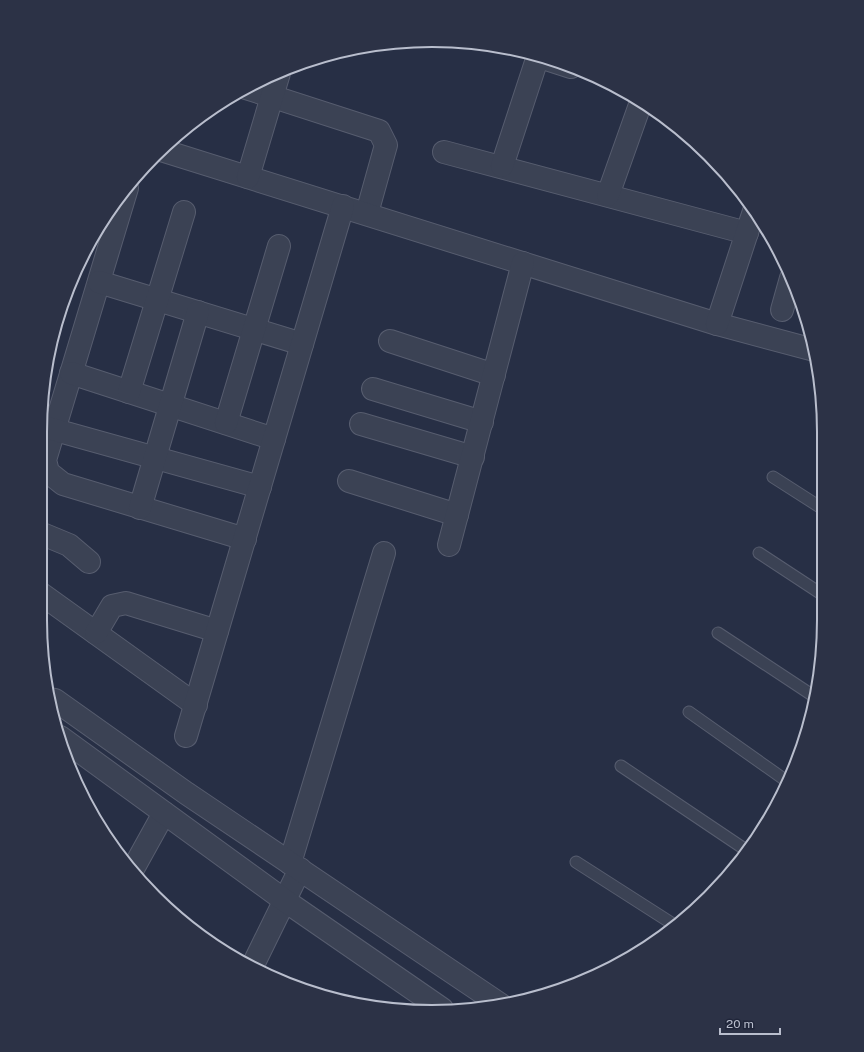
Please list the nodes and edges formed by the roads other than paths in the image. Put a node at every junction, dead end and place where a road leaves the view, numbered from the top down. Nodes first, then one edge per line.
1 (536, 61) edge
2 (277, 80) edge
3 (255, 91) edge
4 (272, 95) junction
5 (639, 108) edge
6 (168, 152) edge
7 (444, 152) dead end
8 (502, 166) junction
9 (248, 176) junction
10 (608, 195) junction
11 (122, 205) edge
12 (343, 206) junction
13 (184, 212) dead end
14 (367, 213) junction
15 (752, 218) edge
16 (747, 232) junction
17 (279, 246) dead end
18 (523, 263) junction
19 (99, 282) junction
20 (789, 287) edge
21 (157, 300) junction
22 (782, 310) dead end
23 (198, 312) junction
24 (717, 324) junction
25 (254, 330) junction
26 (390, 341) dead end
27 (302, 344) junction
28 (808, 348) edge
29 (72, 373) junction
30 (494, 375) junction
31 (373, 389) dead end
32 (129, 392) junction
33 (170, 405) junction
34 (482, 422) junction
35 (226, 423) junction
36 (361, 424) dead end
37 (48, 428) edge
38 (47, 439) edge
39 (274, 439) junction
40 (473, 457) junction
41 (155, 458) junction
42 (47, 468) edge
43 (773, 477) dead end
44 (349, 481) dead end
45 (260, 487) junction
46 (817, 505) edge
47 (140, 508) junction
48 (457, 516) junction
49 (47, 536) edge
50 (245, 539) junction
51 (450, 545) dead end
52 (384, 553) dead end
53 (759, 553) dead end
54 (90, 562) dead end
55 (817, 591) edge
56 (47, 598) edge
57 (217, 631) junction
58 (96, 633) junction
59 (718, 633) dead end
60 (810, 694) edge
61 (55, 700) edge
62 (196, 704) junction
63 (688, 712) dead end
64 (186, 736) dead end
65 (68, 747) edge
66 (621, 766) dead end
67 (783, 778) edge
68 (164, 813) junction
69 (742, 847) edge
70 (576, 862) dead end
71 (135, 865) edge
72 (295, 866) junction
73 (284, 900) junction
74 (670, 922) edge
75 (255, 961) edge
76 (493, 1000) edge
77 (436, 1005) edge

1 - 8 street
2 - 4 street
3 - 4 street
4 - 9 street
4 - 14 street
5 - 10 street
6 - 9 street
7 - 8 street
8 - 10 street
9 - 12 street
10 - 16 street
11 - 19 street
12 - 14 street
12 - 27 street
13 - 21 street
14 - 18 street
15 - 16 street
16 - 24 street
17 - 25 street
18 - 24 street
18 - 30 street
19 - 21 street
19 - 29 street
20 - 22 street
21 - 23 street
21 - 32 street
23 - 25 street
23 - 33 street
24 - 28 street
25 - 27 street
25 - 35 street
26 - 30 street
27 - 39 street
29 - 32 street
29 - 37 street
30 - 34 street
31 - 34 street
32 - 33 street
33 - 35 street
33 - 41 street
34 - 40 street
35 - 39 street
36 - 40 street
37 - 38 street
37 - 41 street
39 - 45 street
40 - 48 street
41 - 45 street
41 - 47 street
42 - 47 street
43 - 46 lane
44 - 48 street
45 - 50 street
47 - 50 street
48 - 51 street
49 - 54 street
50 - 57 street
52 - 72 street
53 - 55 lane
56 - 58 street
57 - 58 street
57 - 62 street
58 - 62 street
59 - 60 lane
61 - 72 street
62 - 64 street
63 - 67 lane
65 - 68 street
66 - 69 lane
68 - 71 street
68 - 73 street
70 - 74 lane
72 - 73 street
72 - 76 street
73 - 75 street
73 - 77 street

